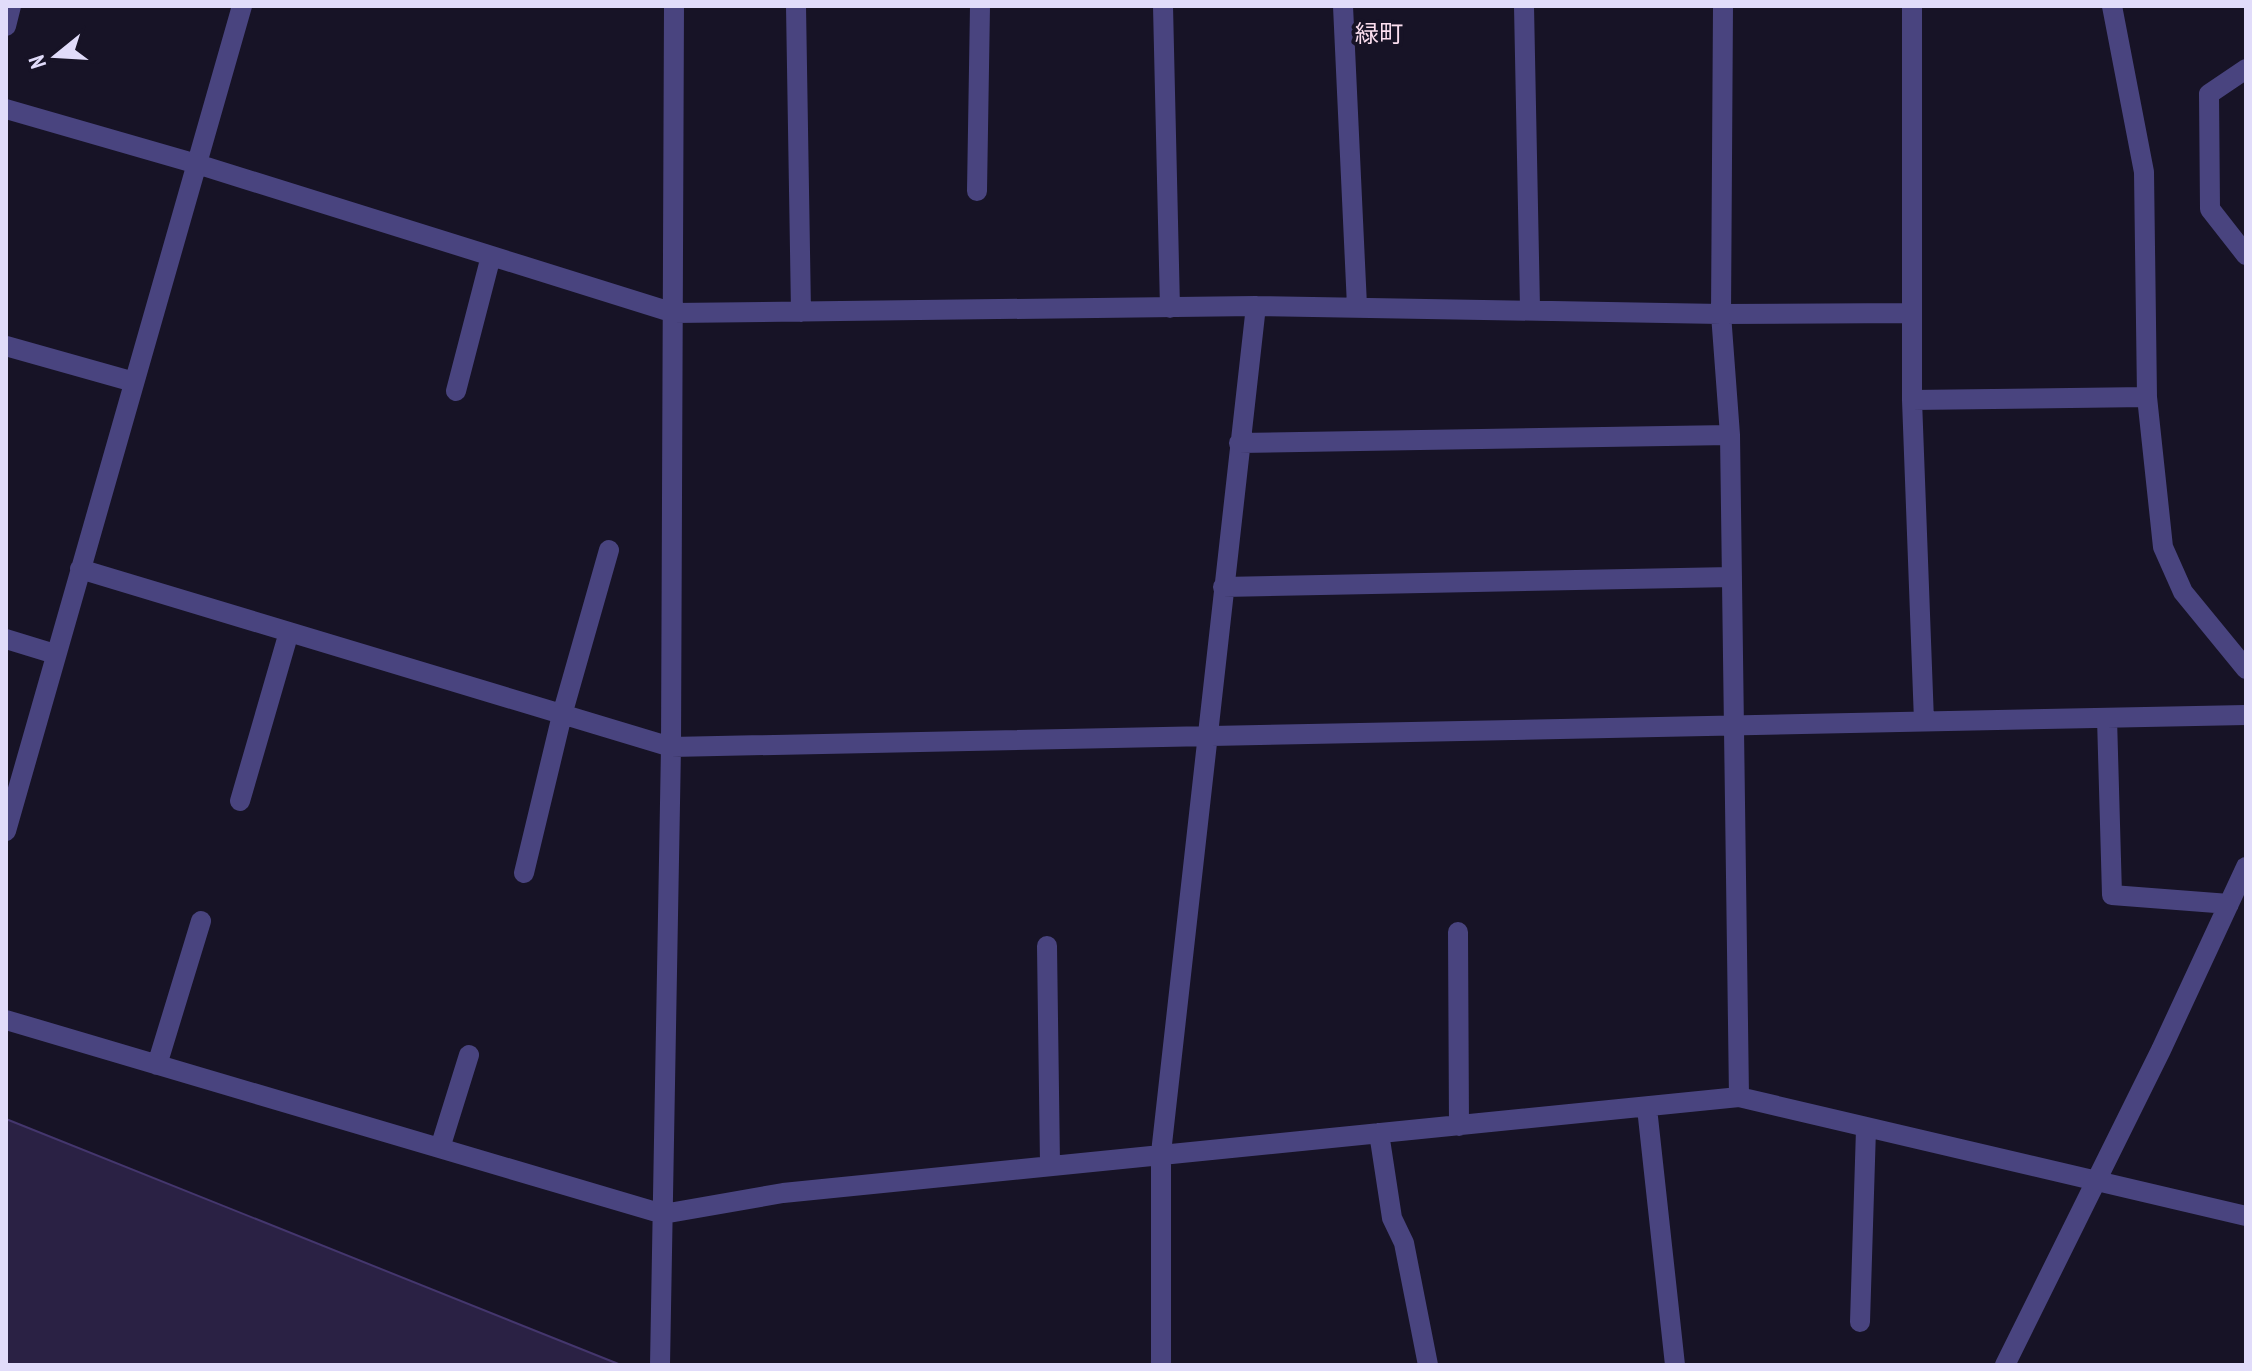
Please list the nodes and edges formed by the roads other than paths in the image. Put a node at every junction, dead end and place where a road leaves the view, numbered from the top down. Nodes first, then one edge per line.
1 (11, 6) edge
2 (242, 6) edge
3 (674, 6) edge
4 (796, 6) edge
5 (980, 6) edge
6 (1163, 6) edge
7 (1343, 6) edge
8 (1524, 6) edge
9 (1723, 6) edge
10 (1912, 6) edge
11 (2112, 6) edge
12 (6, 26) edge
13 (2246, 69) edge
14 (6, 109) edge
15 (197, 164) junction
16 (977, 191) dead end
17 (2246, 255) edge
18 (491, 256) junction
19 (1256, 306) junction
20 (1357, 306) junction
21 (1170, 308) junction
22 (1530, 308) junction
23 (801, 312) junction
24 (674, 313) junction
25 (1912, 313) junction
26 (1721, 314) junction
27 (6, 346) edge
28 (134, 382) junction
29 (456, 391) dead end
30 (2147, 397) junction
31 (1912, 400) junction
32 (1730, 435) junction
33 (1239, 443) junction
34 (609, 550) dead end
35 (80, 569) junction
36 (1732, 577) junction
37 (1223, 587) junction
38 (289, 632) junction
39 (6, 639) edge
40 (55, 654) junction
41 (2246, 669) edge
42 (562, 715) junction
43 (2246, 715) edge
44 (2107, 718) junction
45 (1924, 721) junction
46 (1736, 724) junction
47 (1207, 736) junction
48 (671, 747) junction
49 (240, 801) dead end
50 (6, 831) edge
51 (2246, 867) edge
52 (524, 873) dead end
53 (2229, 904) junction
54 (201, 921) dead end
55 (1458, 932) dead end
56 (1047, 946) dead end
57 (6, 1020) edge
58 (469, 1055) dead end
59 (157, 1065) junction
60 (1739, 1097) junction
61 (1647, 1108) junction
62 (1459, 1126) junction
63 (1866, 1129) junction
64 (1379, 1133) junction
65 (440, 1148) junction
66 (1161, 1153) junction
67 (1050, 1164) junction
68 (2096, 1181) junction
69 (663, 1214) junction
70 (2246, 1216) edge
71 (1860, 1322) dead end
72 (660, 1365) edge
73 (1161, 1365) edge
74 (1428, 1365) edge
75 (1675, 1365) edge
76 (2005, 1365) edge

1 - 12 street
2 - 15 street
3 - 24 street
4 - 23 street
5 - 16 street
6 - 21 street
7 - 20 street
8 - 22 street
9 - 26 street
10 - 25 street
11 - 30 street
13 - 17 street
14 - 15 street
15 - 18 street
15 - 28 street
18 - 24 street
18 - 29 street
19 - 20 street
19 - 21 street
19 - 33 street
20 - 22 street
21 - 23 street
22 - 26 street
23 - 24 street
24 - 48 street
25 - 26 street
25 - 31 street
26 - 32 street
27 - 28 street
28 - 35 street
30 - 31 street
30 - 41 street
31 - 45 street
32 - 33 street
32 - 36 street
33 - 37 street
34 - 42 street
35 - 38 street
35 - 40 street
36 - 37 street
36 - 46 street
37 - 47 street
38 - 42 street
38 - 49 street
39 - 40 street
40 - 50 street
42 - 48 street
42 - 52 street
43 - 44 street
44 - 45 street
44 - 53 street
45 - 46 street
46 - 47 street
46 - 60 street
47 - 48 street
47 - 66 street
48 - 69 street
51 - 53 street
53 - 68 street
54 - 59 street
55 - 62 street
56 - 67 street
57 - 59 street
58 - 65 street
59 - 65 street
60 - 61 street
60 - 63 street
61 - 62 street
61 - 75 street
62 - 64 street
63 - 68 street
63 - 71 street
64 - 66 street
64 - 74 street
65 - 69 street
66 - 67 street
66 - 73 street
67 - 69 street
68 - 70 street
68 - 76 street
69 - 72 street

